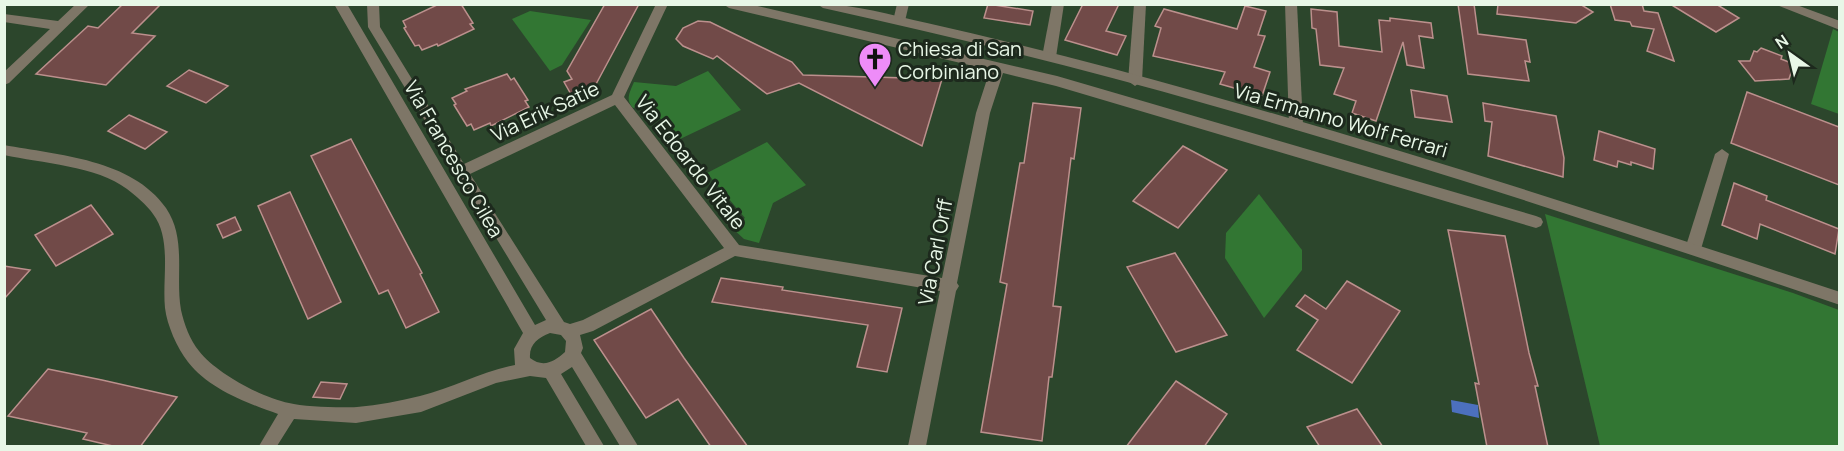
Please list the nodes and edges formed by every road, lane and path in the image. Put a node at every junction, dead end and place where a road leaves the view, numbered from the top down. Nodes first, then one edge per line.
1 (84, 4) edge
2 (340, 4) edge
3 (373, 4) edge
4 (662, 4) edge
5 (729, 4) edge
6 (823, 4) edge
7 (903, 4) edge
8 (1058, 4) edge
9 (1140, 4) edge
10 (1291, 4) edge
11 (1780, 4) edge
12 (4, 18) edge
13 (899, 21) junction
14 (61, 26) junction
15 (1839, 26) edge
16 (1049, 57) junction
17 (998, 67) junction
18 (4, 80) edge
19 (1135, 81) junction
20 (617, 98) junction
21 (1296, 125) junction
22 (4, 150) edge
23 (1722, 154) dead end
24 (461, 172) junction
25 (1536, 222) dead end
26 (1693, 249) junction
27 (735, 250) junction
28 (951, 286) junction
29 (1839, 299) edge
30 (532, 334) junction
31 (569, 338) junction
32 (521, 355) junction
33 (530, 369) junction
34 (551, 371) junction
35 (496, 376) junction
36 (290, 411) junction
37 (268, 447) edge
38 (595, 447) edge
39 (629, 447) edge
40 (917, 447) edge

1 - 14 street
2 - 30 street, Via Francesco Cilea
3 - 24 street, Via Francesco Cilea
4 - 20 street, Via Erik Satie
5 - 17 street
6 - 13 street, Via Ermanno Wolf Ferrari
7 - 13 street
8 - 16 street
9 - 19 street
10 - 21 street
11 - 15 street
12 - 14 street
13 - 16 street, Via Ermanno Wolf Ferrari
14 - 18 street
16 - 19 street, Via Ermanno Wolf Ferrari
17 - 25 street
17 - 28 street, Via Carl Orff
19 - 21 street, Via Ermanno Wolf Ferrari
20 - 24 street, Via Erik Satie
20 - 27 street, Via Edoardo Vitale
21 - 26 street, Via Ermanno Wolf Ferrari
22 - 36 street
23 - 26 street
24 - 31 street, Via Francesco Cilea
26 - 29 street, Via Ermanno Wolf Ferrari
27 - 28 street
27 - 31 street
28 - 40 street, Via Carl Orff
30 - 31 street
30 - 32 street
31 - 34 street
31 - 39 street, Via Francesco Cilea
32 - 33 street
32 - 35 street
33 - 34 street
33 - 35 street
34 - 38 street
35 - 36 street
36 - 37 street

